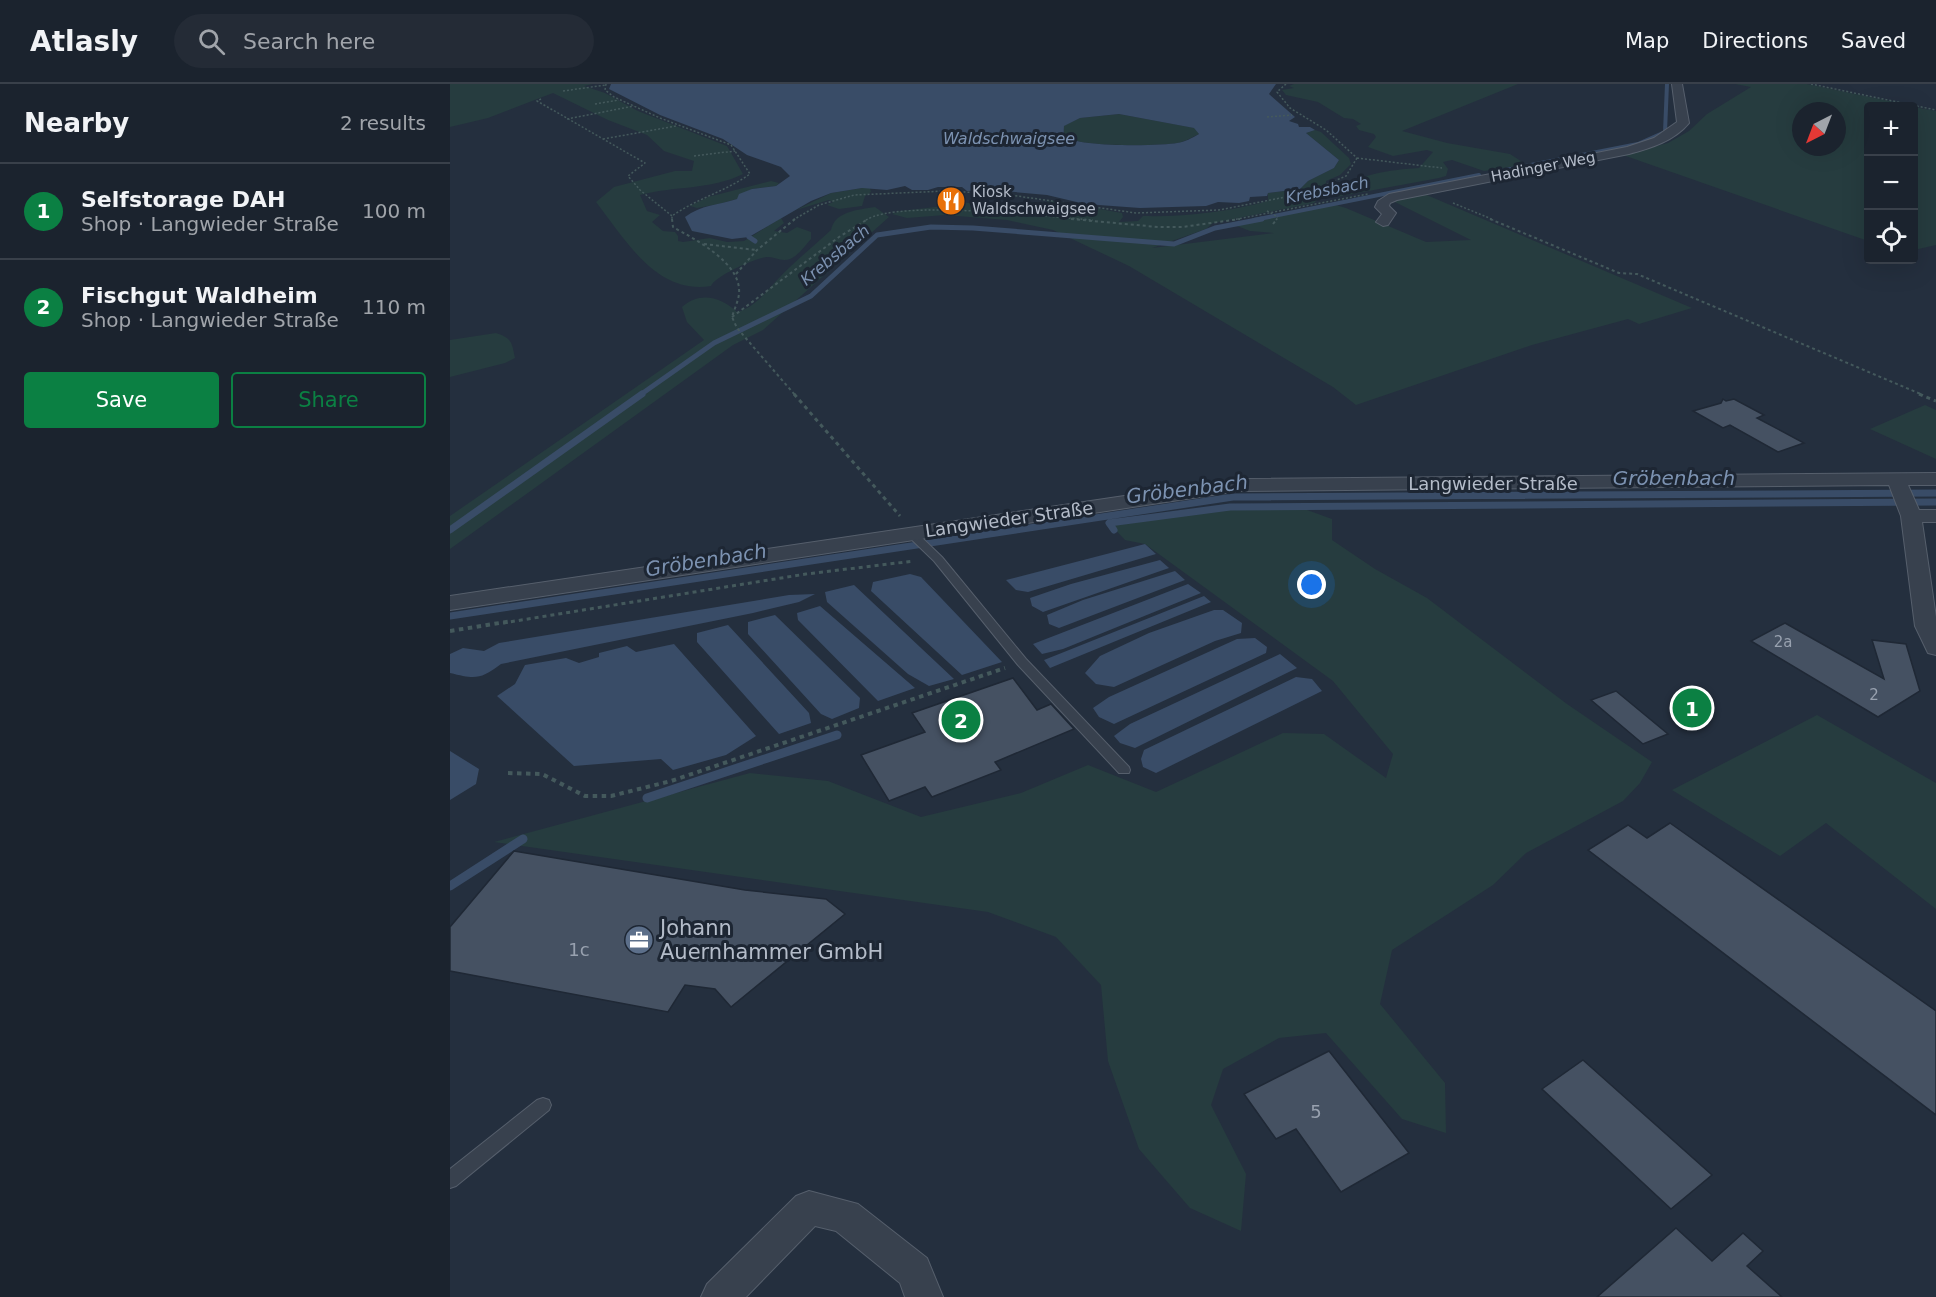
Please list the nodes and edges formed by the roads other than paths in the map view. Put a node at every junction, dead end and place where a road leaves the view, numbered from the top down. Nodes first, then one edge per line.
1 (1677, 84) edge
2 (1383, 222) dead end
3 (1896, 479) junction
4 (1936, 480) edge
5 (1911, 516) junction
6 (1936, 516) edge
7 (916, 537) junction
8 (450, 603) edge
9 (1936, 648) edge
10 (1124, 770) dead end
11 (543, 1105) dead end
12 (450, 1180) edge
13 (720, 1297) edge
14 (924, 1297) edge

1 - 2 street, Hadinger Weg
3 - 4 street, Langwieder Straße
3 - 5 street
3 - 7 street, Langwieder Straße
5 - 6 street
5 - 9 street
7 - 8 street, Langwieder Straße
7 - 10 lane
11 - 12 lane
13 - 14 street

